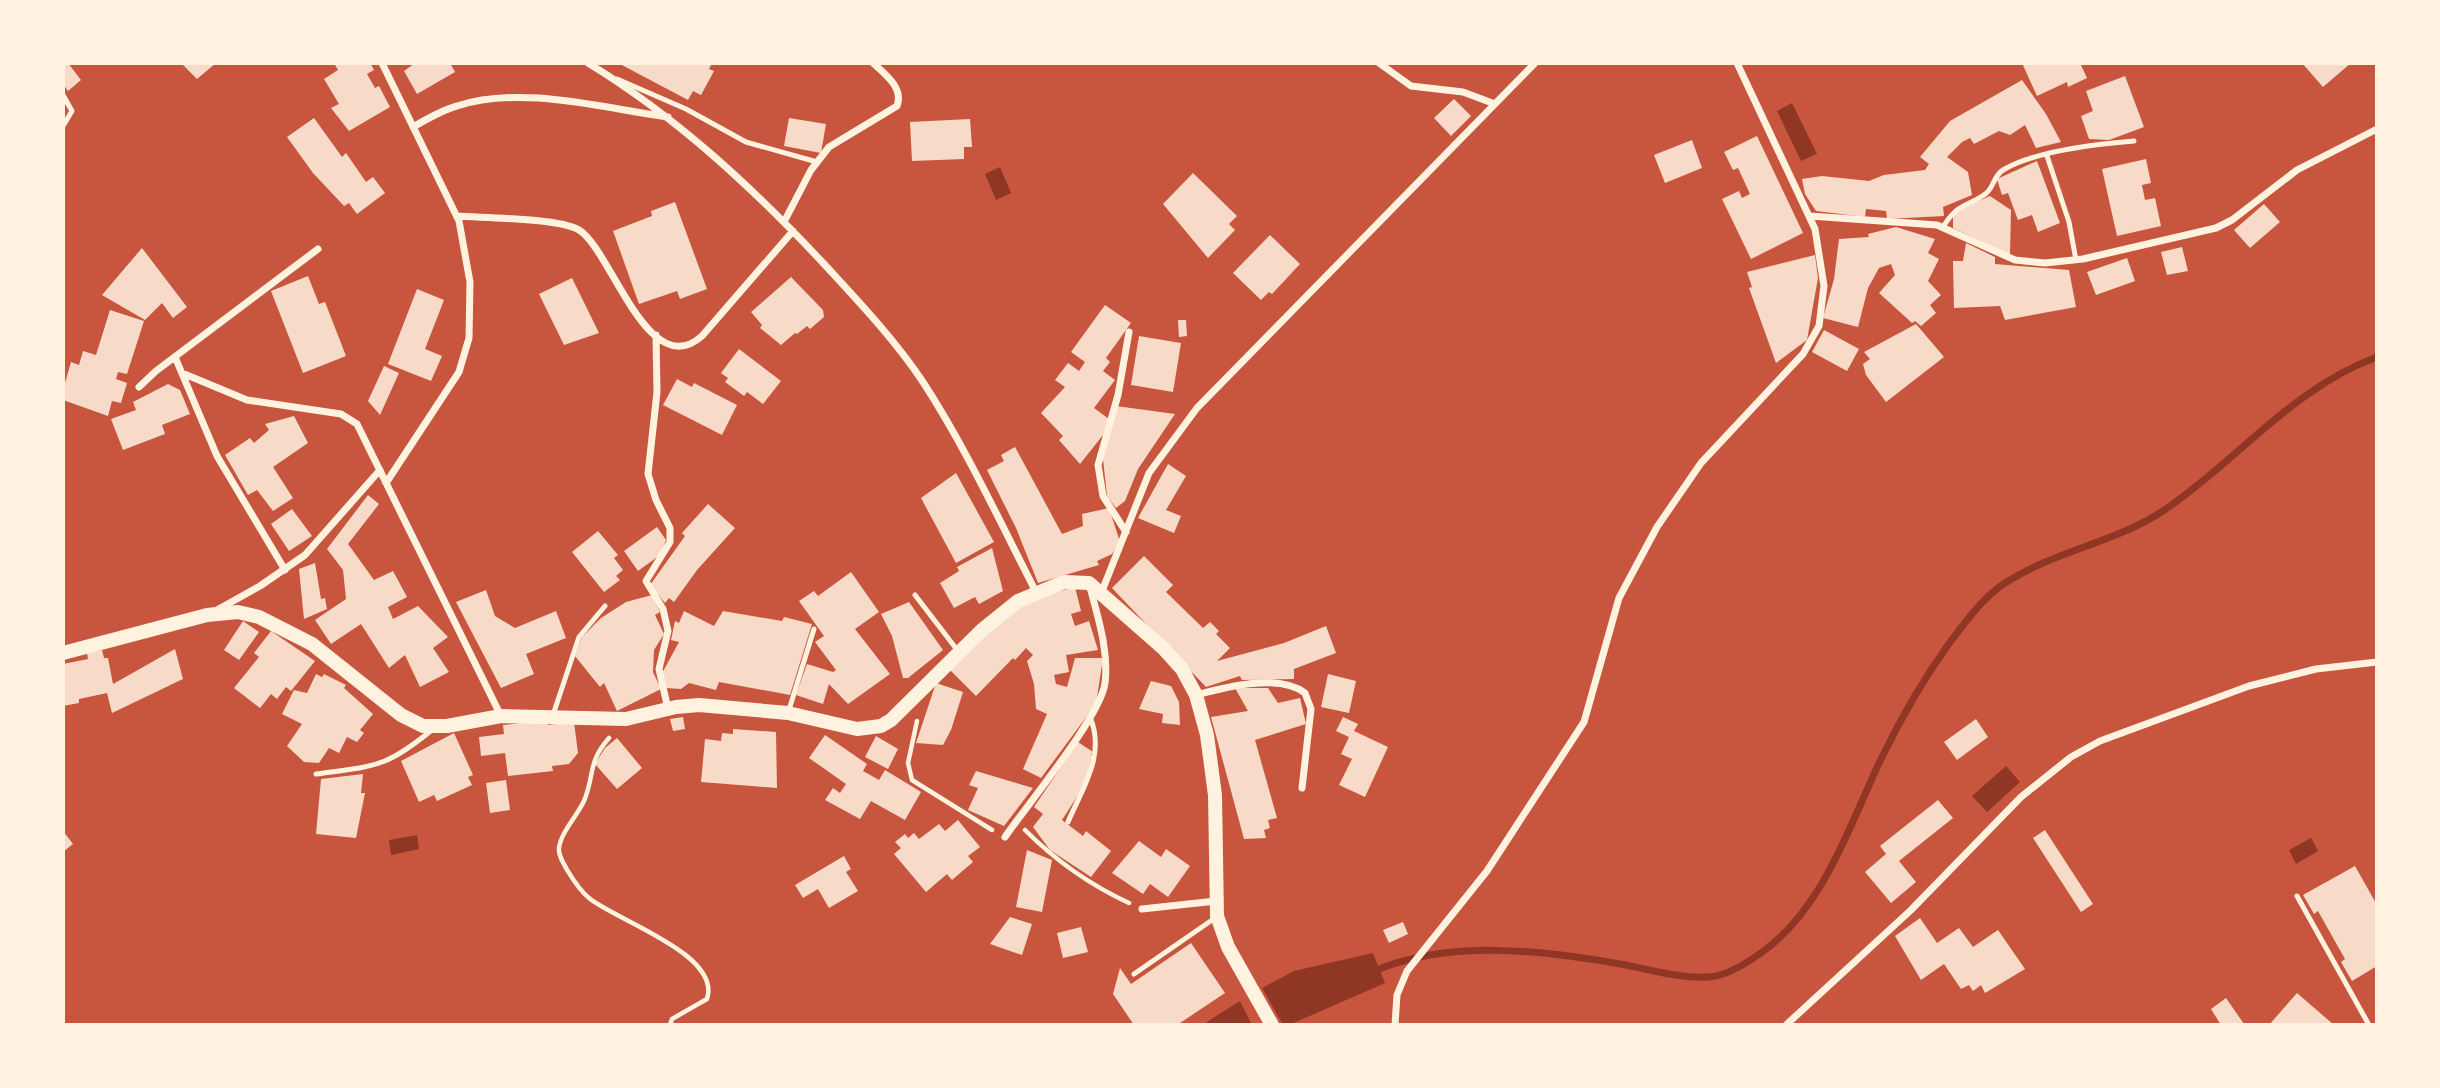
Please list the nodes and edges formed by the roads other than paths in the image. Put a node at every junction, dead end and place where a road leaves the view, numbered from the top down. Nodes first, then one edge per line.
1 (382, 63) edge
2 (588, 63) edge
3 (873, 63) edge
4 (1379, 63) edge
5 (1535, 63) edge
6 (1737, 63) edge
7 (608, 75) junction
8 (63, 95) edge
9 (1494, 104) junction
10 (668, 117) junction
11 (63, 126) edge
12 (413, 127) junction
13 (2377, 129) edge
14 (2134, 141) dead end
15 (2047, 156) junction
16 (817, 162) junction
17 (457, 216) junction
18 (1810, 216) junction
19 (784, 222) junction
20 (1943, 227) junction
21 (793, 231) junction
22 (318, 249) dead end
23 (2076, 260) junction
24 (1129, 332) dead end
25 (656, 335) junction
26 (175, 357) junction
27 (182, 373) junction
28 (139, 387) dead end
29 (380, 470) junction
30 (386, 483) junction
31 (1126, 532) junction
32 (285, 570) junction
33 (1096, 587) junction
34 (1036, 592) junction
35 (915, 595) dead end
36 (605, 606) dead end
37 (207, 615) junction
38 (814, 629) dead end
39 (63, 653) edge
40 (959, 654) junction
41 (2377, 662) edge
42 (1196, 695) junction
43 (668, 710) junction
44 (788, 713) junction
45 (500, 716) junction
46 (552, 717) junction
47 (1090, 718) junction
48 (436, 727) junction
49 (316, 774) dead end
50 (1302, 788) dead end
51 (1068, 822) dead end
52 (1005, 837) road end
53 (2297, 896) dead end
54 (1216, 901) junction
55 (1142, 909) road end
56 (1217, 916) junction
57 (1134, 974) dead end
58 (1272, 1025) edge
59 (1395, 1025) edge
60 (1786, 1025) edge
61 (2369, 1025) edge

1 - 12 street
2 - 7 street
3 - 16 street
4 - 9 street
5 - 9 street
6 - 18 street
7 - 10 street
7 - 16 lane
8 - 11 lane
9 - 31 street
10 - 12 street
10 - 19 street
12 - 17 street
13 - 23 street
14 - 15 lane
15 - 20 lane
15 - 23 lane
16 - 19 street
17 - 25 street
17 - 30 street
18 - 20 street
18 - 59 street
19 - 21 street
20 - 23 street
21 - 25 street
21 - 34 street
22 - 26 street
24 - 31 street
25 - 43 street
26 - 27 street
26 - 28 street
27 - 29 street
27 - 32 street
29 - 30 street
29 - 32 street
30 - 45 street
31 - 33 street
32 - 37 street
33 - 34 main road
33 - 42 main road
33 - 47 street
34 - 40 main road
35 - 40 lane
36 - 46 lane
37 - 39 main road
37 - 48 main road
38 - 44 lane
40 - 44 main road
41 - 60 street
42 - 50 street
42 - 54 main road
43 - 44 main road
43 - 46 main road
45 - 46 main road
45 - 48 main road
47 - 51 lane
47 - 52 street
48 - 49 lane
53 - 61 lane
54 - 55 street
54 - 56 main road
56 - 57 lane
56 - 58 main road

